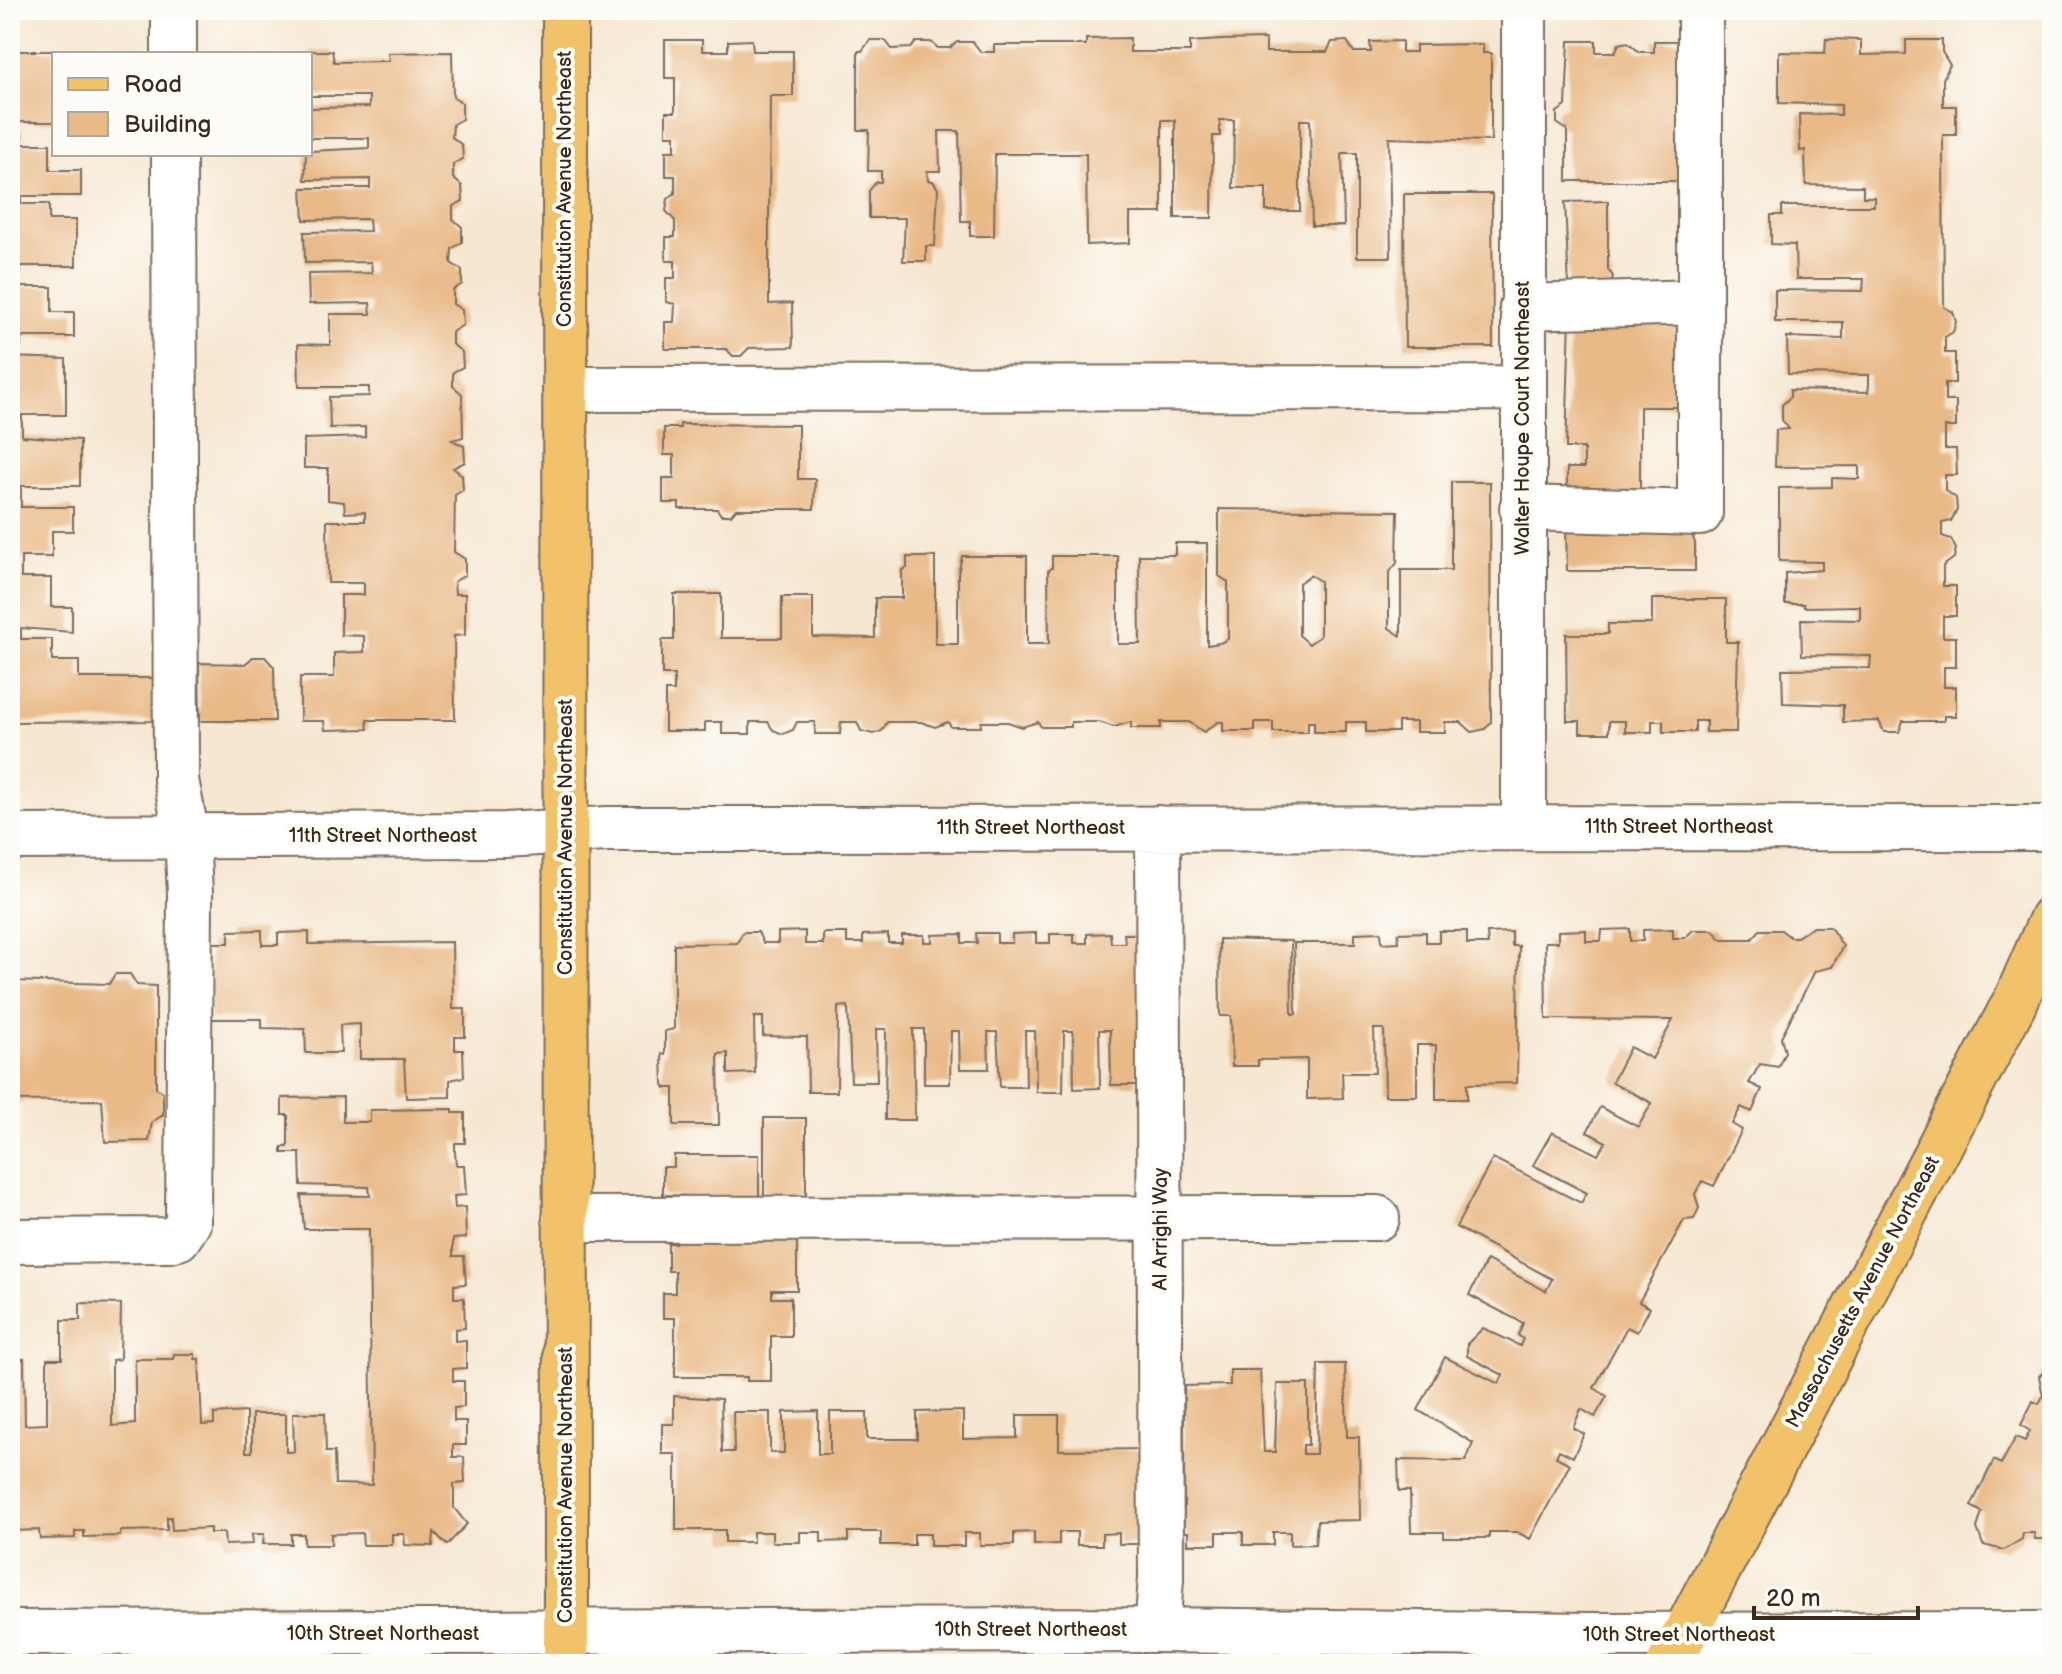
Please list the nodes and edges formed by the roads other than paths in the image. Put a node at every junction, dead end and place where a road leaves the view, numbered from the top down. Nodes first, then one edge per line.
1 (174, 10) edge
2 (565, 10) edge
3 (1524, 10) edge
4 (1700, 10) edge
5 (174, 52) edge
6 (174, 156) edge
7 (1700, 302) junction
8 (1522, 307) junction
9 (1522, 388) junction
10 (565, 389) junction
11 (1522, 508) junction
12 (1524, 827) junction
13 (1158, 828) junction
14 (2052, 828) edge
15 (567, 831) junction
16 (10, 837) edge
17 (187, 837) junction
18 (2052, 918) edge
19 (1162, 1217) junction
20 (1377, 1218) dead end
21 (565, 1219) junction
22 (10, 1241) edge
23 (10, 1633) edge
24 (2052, 1634) edge
25 (1131, 1641) edge
26 (566, 1649) edge
27 (1522, 1649) edge
28 (1676, 1649) edge

1 - 5 street
2 - 10 main road, Constitution Avenue Northeast
3 - 8 street, Walter Houpe Court Northeast
4 - 7 street
6 - 17 street
7 - 8 street
7 - 11 street
8 - 9 street, Walter Houpe Court Northeast
9 - 10 street
9 - 11 street, Walter Houpe Court Northeast
10 - 15 main road, Constitution Avenue Northeast
11 - 12 street, Walter Houpe Court Northeast
12 - 13 street, 11th Street Northeast
12 - 14 street, 11th Street Northeast
13 - 15 street, 11th Street Northeast
13 - 19 street, Al Arrighi Way
15 - 17 street, 11th Street Northeast
15 - 21 main road, Constitution Avenue Northeast
16 - 17 street, 11th Street Northeast
17 - 22 street
18 - 28 main road, Massachusetts Avenue Northeast
19 - 20 street
19 - 21 street
19 - 25 street, Al Arrighi Way
21 - 26 main road, Constitution Avenue Northeast
23 - 26 street, 10th Street Northeast
24 - 28 street, 10th Street Northeast
25 - 26 street, 10th Street Northeast
25 - 27 street, 10th Street Northeast
27 - 28 street, 10th Street Northeast

